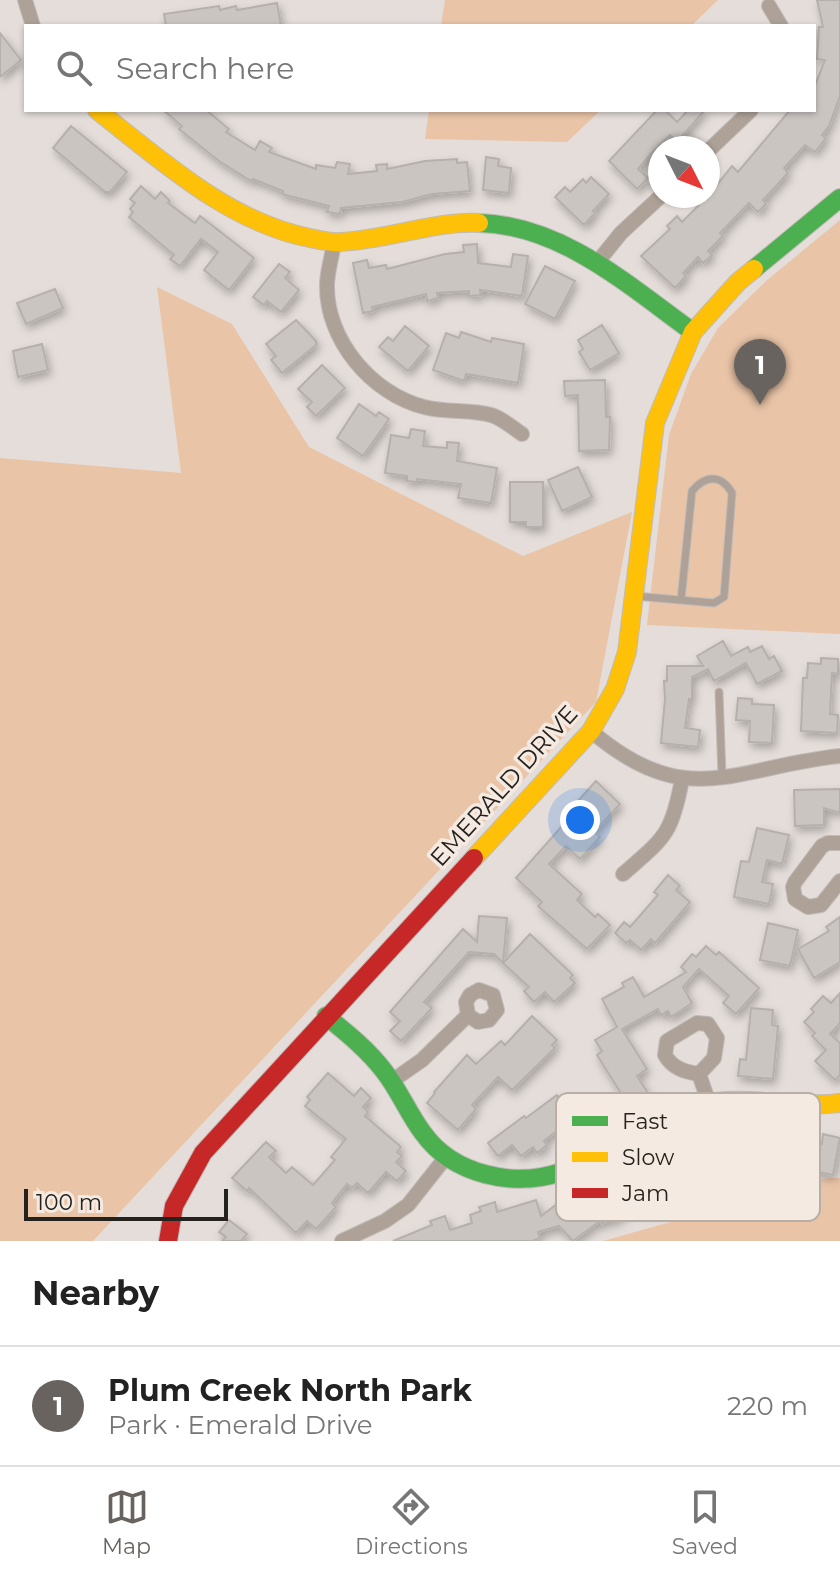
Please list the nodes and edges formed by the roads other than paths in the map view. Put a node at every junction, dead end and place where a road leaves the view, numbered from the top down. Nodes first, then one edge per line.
1 (25, 0) edge
2 (769, 6) dead end
3 (32, 24) edge
4 (780, 24) edge
5 (100, 112) edge
6 (749, 112) edge
7 (720, 140) edge
8 (840, 198) edge
9 (648, 208) edge
10 (334, 243) junction
11 (596, 264) junction
12 (693, 332) junction
13 (522, 434) dead end
14 (633, 596) junction
15 (681, 600) junction
16 (719, 692) dead end
17 (591, 731) junction
18 (840, 756) edge
19 (722, 778) junction
20 (682, 779) junction
21 (840, 843) edge
22 (623, 874) dead end
23 (840, 881) edge
24 (468, 1015) dead end
25 (326, 1016) junction
26 (699, 1074) dead end
27 (392, 1081) junction
28 (706, 1093) edge
29 (840, 1103) edge
30 (820, 1107) edge
31 (446, 1157) junction
32 (556, 1173) edge
33 (168, 1241) edge
34 (342, 1241) edge

1 - 3 street
2 - 4 street
5 - 10 street
6 - 7 street
8 - 12 street, EMERALD DRIVE
9 - 11 street
10 - 11 street
10 - 13 street
11 - 12 street
12 - 14 street, EMERALD DRIVE
14 - 15 lane
14 - 17 street, EMERALD DRIVE
15 - 15 lane
16 - 19 lane
17 - 20 street
17 - 25 street, EMERALD DRIVE
18 - 19 street
19 - 20 street
20 - 22 street
21 - 23 street
24 - 27 street
25 - 27 street
25 - 33 street, EMERALD DRIVE
26 - 28 street
27 - 31 street
29 - 30 street
31 - 32 street
31 - 34 street

